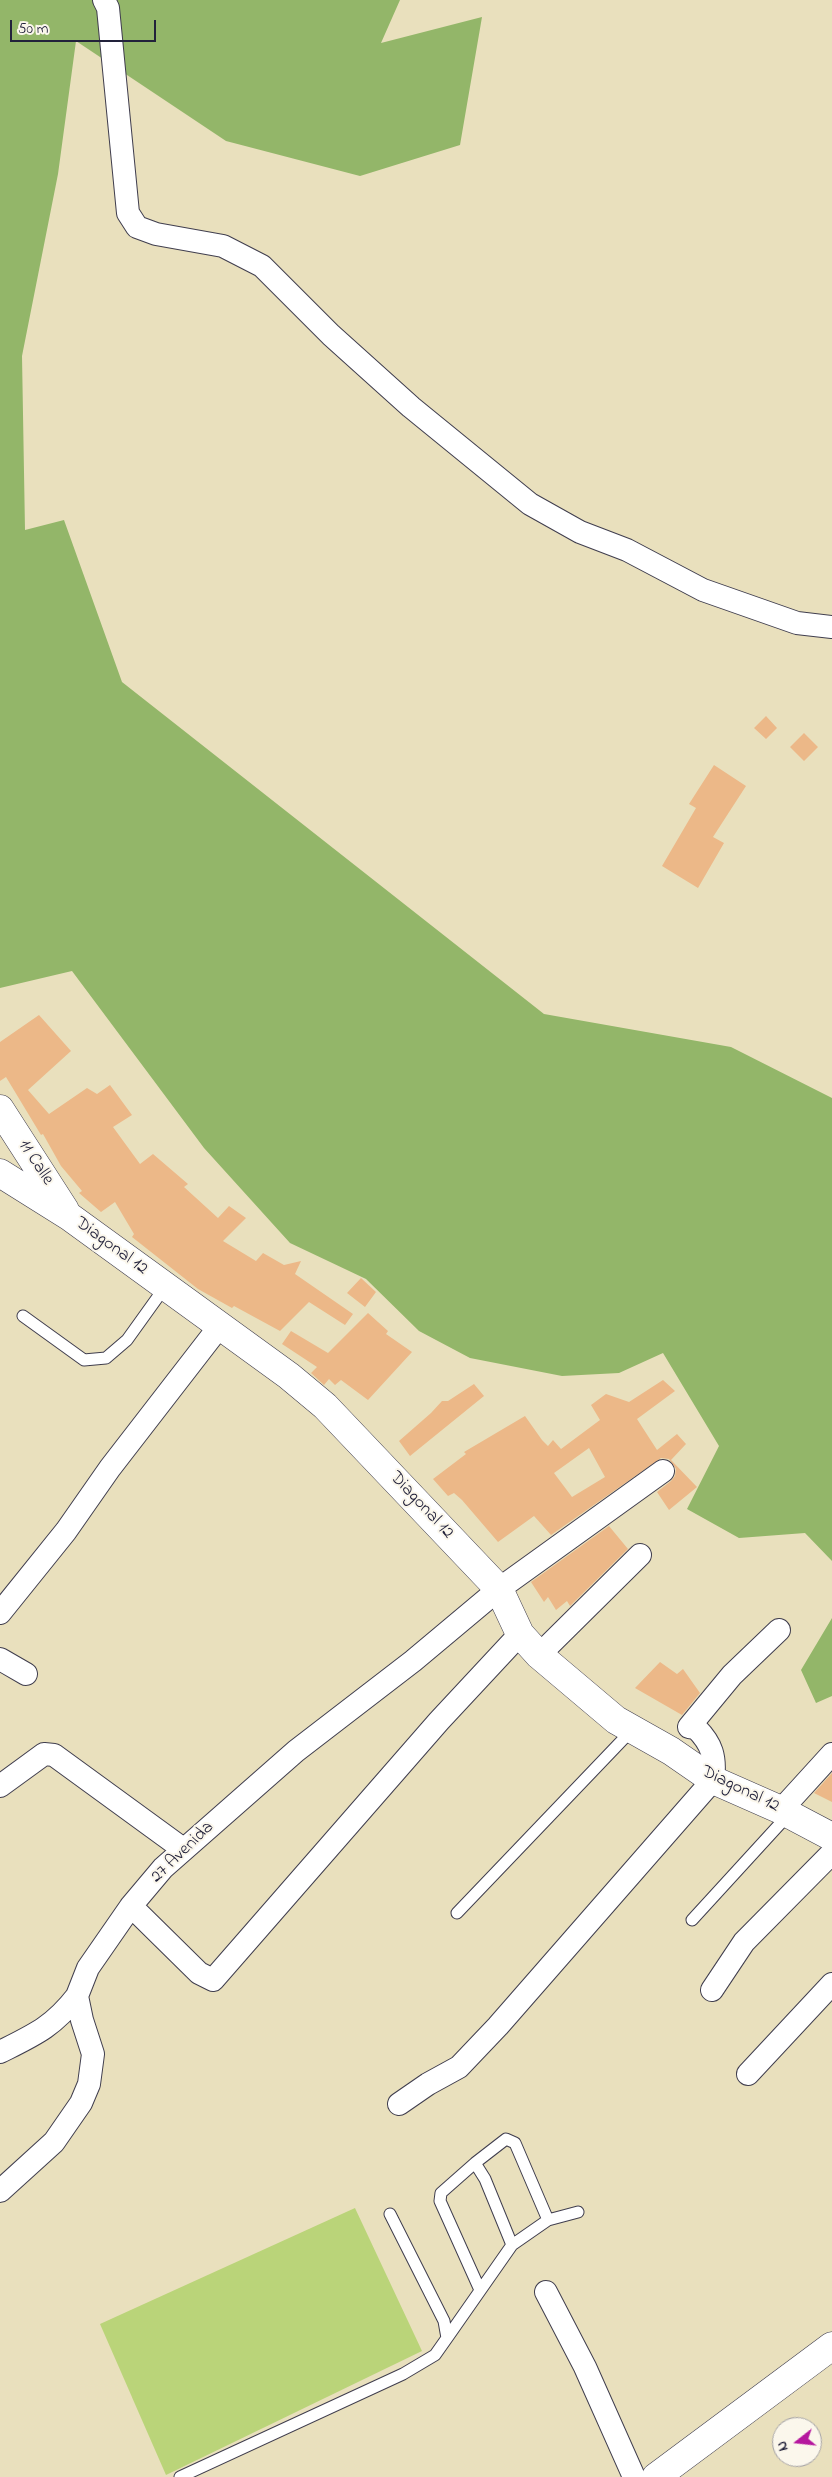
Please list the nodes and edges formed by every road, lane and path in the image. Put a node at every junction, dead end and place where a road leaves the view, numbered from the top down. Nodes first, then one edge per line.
1 (104, 0) edge
2 (832, 627) edge
3 (0, 1109) edge
4 (0, 1173) edge
5 (70, 1217) junction
6 (165, 1287) junction
7 (23, 1316) dead end
8 (219, 1327) junction
9 (663, 1471) dead end
10 (640, 1555) dead end
11 (499, 1589) junction
12 (0, 1613) edge
13 (779, 1630) dead end
14 (520, 1634) junction
15 (539, 1655) junction
16 (0, 1659) edge
17 (26, 1674) dead end
18 (689, 1728) junction
19 (632, 1730) junction
20 (670, 1751) junction
21 (832, 1754) edge
22 (713, 1780) junction
23 (0, 1786) edge
24 (785, 1812) junction
25 (832, 1836) edge
26 (183, 1849) junction
27 (832, 1853) edge
28 (131, 1906) junction
29 (457, 1913) dead end
30 (692, 1920) dead end
31 (832, 1984) edge
32 (712, 1990) dead end
33 (77, 1996) junction
34 (0, 2052) edge
35 (748, 2074) dead end
36 (399, 2104) dead end
37 (474, 2163) junction
38 (0, 2192) edge
39 (578, 2212) dead end
40 (390, 2214) dead end
41 (548, 2220) junction
42 (512, 2245) junction
43 (480, 2290) junction
44 (546, 2292) dead end
45 (447, 2338) junction
46 (832, 2346) edge
47 (180, 2477) edge
48 (634, 2477) edge
49 (656, 2477) edge

1 - 2 street
3 - 5 main road, 11 Calle
4 - 5 main road, Diagonal 12
5 - 6 main road, Diagonal 12
6 - 7 lane
6 - 8 main road, Diagonal 12
8 - 11 main road, Diagonal 12
8 - 12 street
9 - 11 street, 27 Avenida
10 - 15 street
11 - 14 main road, Diagonal 12
11 - 26 street, 27 Avenida
13 - 18 street
14 - 15 main road, Diagonal 12
14 - 28 street
15 - 19 main road, Diagonal 12
16 - 17 street
18 - 20 street
18 - 22 street
19 - 20 main road, Diagonal 12
19 - 29 lane
20 - 22 main road, Diagonal 12
21 - 24 street
22 - 24 main road, Diagonal 12
22 - 36 street
23 - 26 street
24 - 25 main road, Diagonal 12
24 - 30 lane
26 - 28 street, 27 Avenida
27 - 32 street
28 - 33 street, 27 Avenida
31 - 35 street
33 - 34 street
33 - 38 street
37 - 41 lane
37 - 42 lane
37 - 43 lane
39 - 41 lane
40 - 45 lane
41 - 42 lane
42 - 43 lane
43 - 45 lane
44 - 48 street
45 - 47 lane
46 - 49 main road

